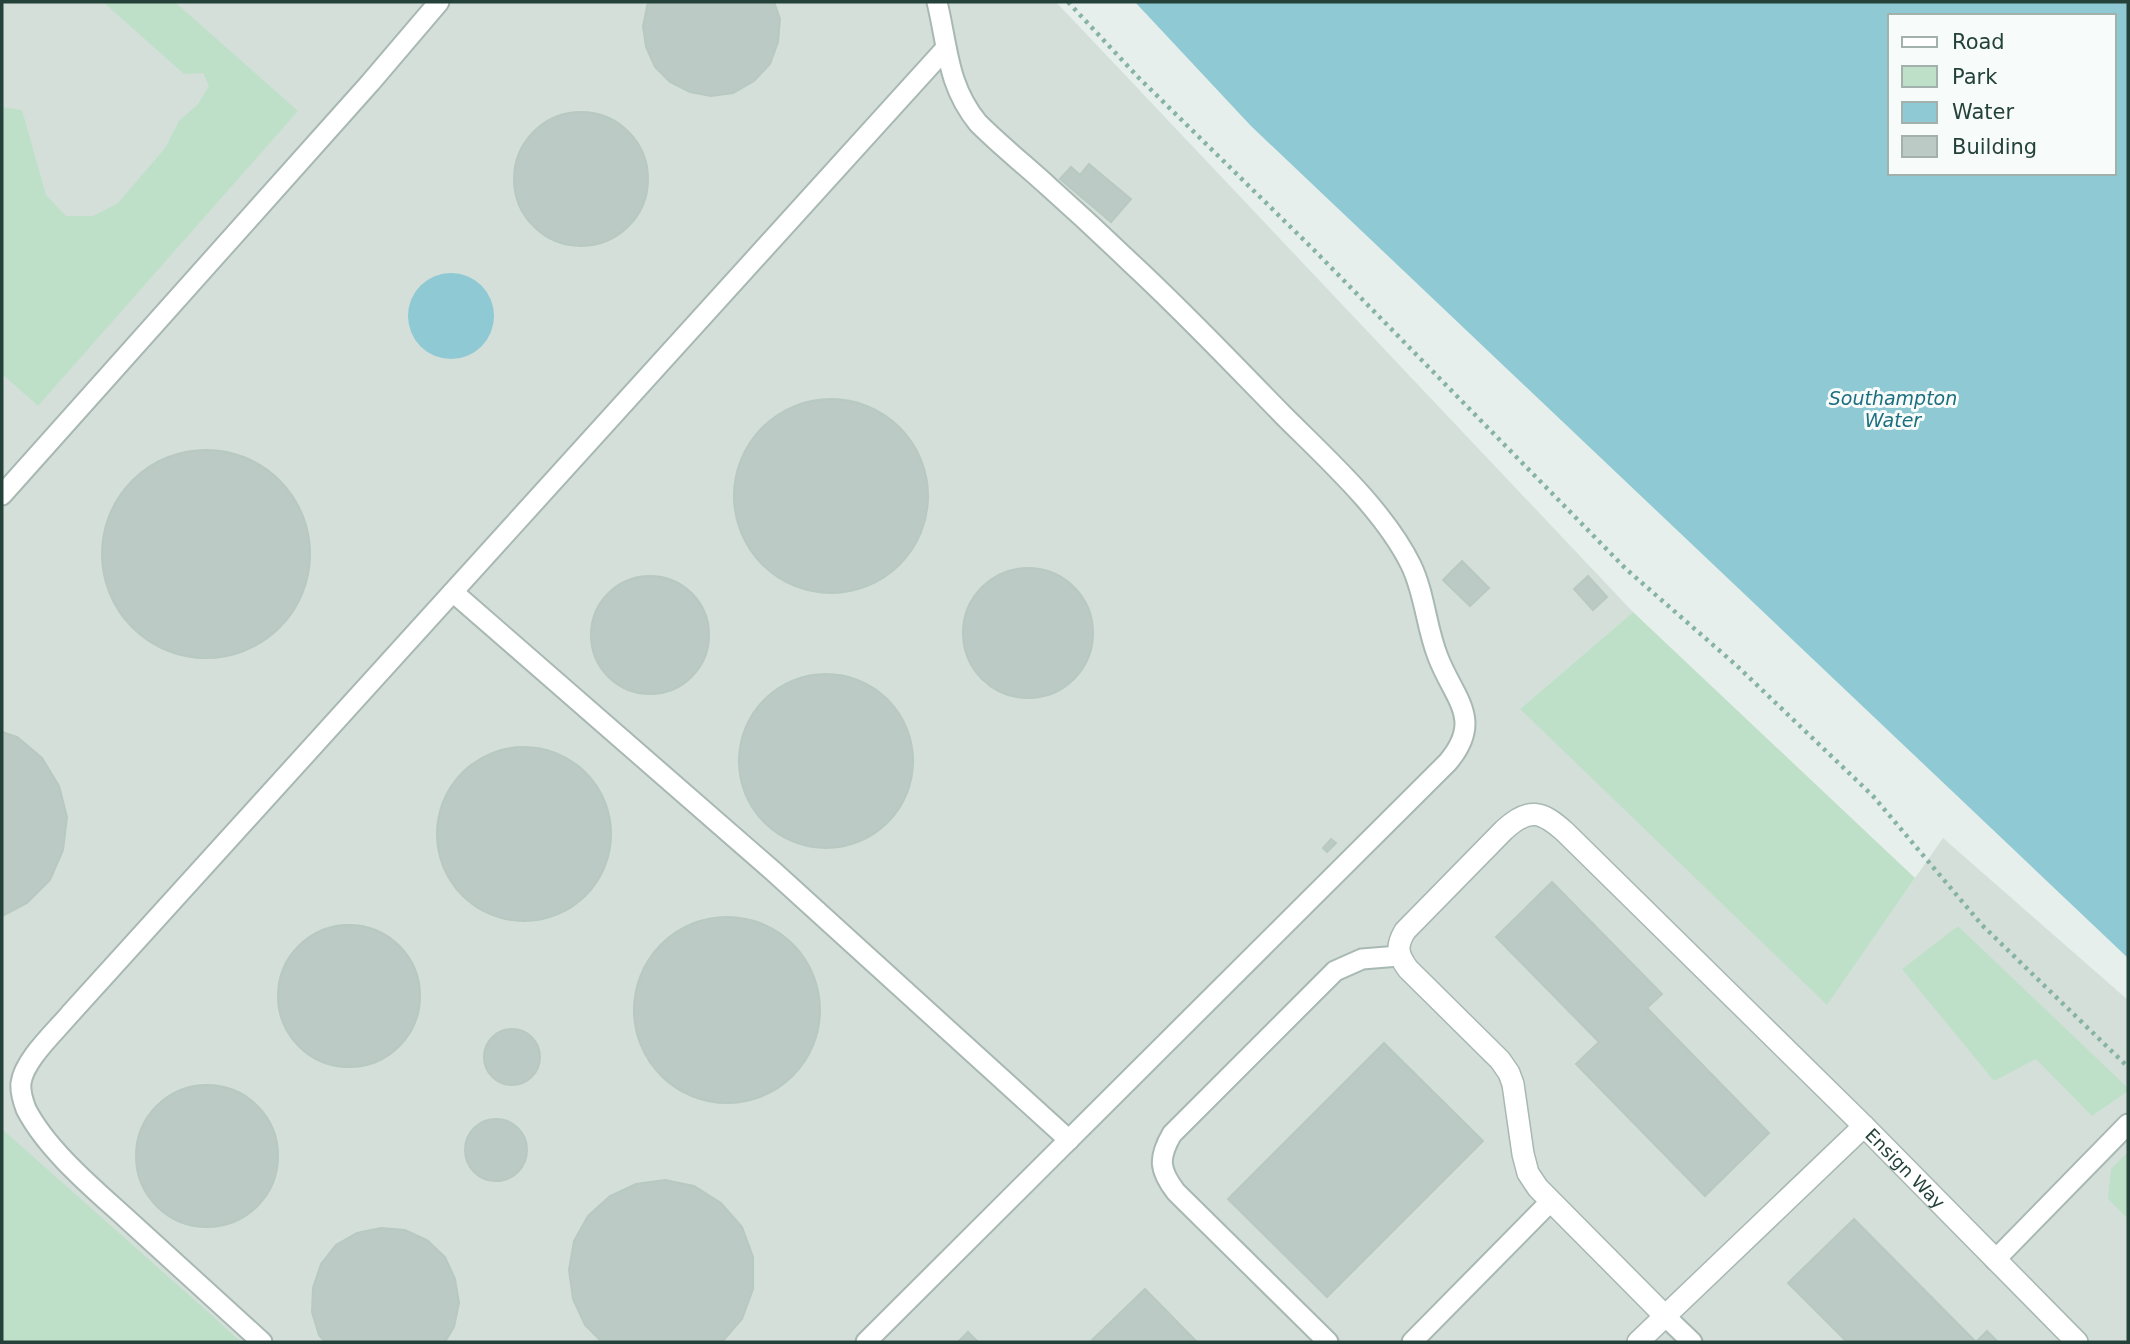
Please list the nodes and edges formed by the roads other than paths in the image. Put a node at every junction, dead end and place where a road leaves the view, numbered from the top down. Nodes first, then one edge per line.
1 (439, 2) edge
2 (937, 2) edge
3 (946, 48) junction
4 (2, 495) edge
5 (453, 592) junction
6 (1399, 956) junction
7 (2128, 1124) edge
8 (1864, 1126) junction
9 (1069, 1140) junction
10 (1550, 1202) junction
11 (1995, 1260) junction
12 (1665, 1316) junction
13 (262, 1342) edge
14 (866, 1342) edge
15 (1328, 1342) edge
16 (1412, 1342) edge
17 (1639, 1342) edge
18 (1692, 1342) edge
19 (2077, 1342) edge

1 - 4 lane
2 - 3 lane
3 - 5 lane
3 - 9 lane
5 - 9 lane
5 - 13 lane
6 - 8 street
6 - 10 street
6 - 15 lane
7 - 11 lane
8 - 11 street, Ensign Way
8 - 12 street, Ensign Way
9 - 14 lane
10 - 12 street
10 - 16 lane
11 - 19 street, Ensign Way
12 - 17 street, Ensign Way
12 - 18 lane

